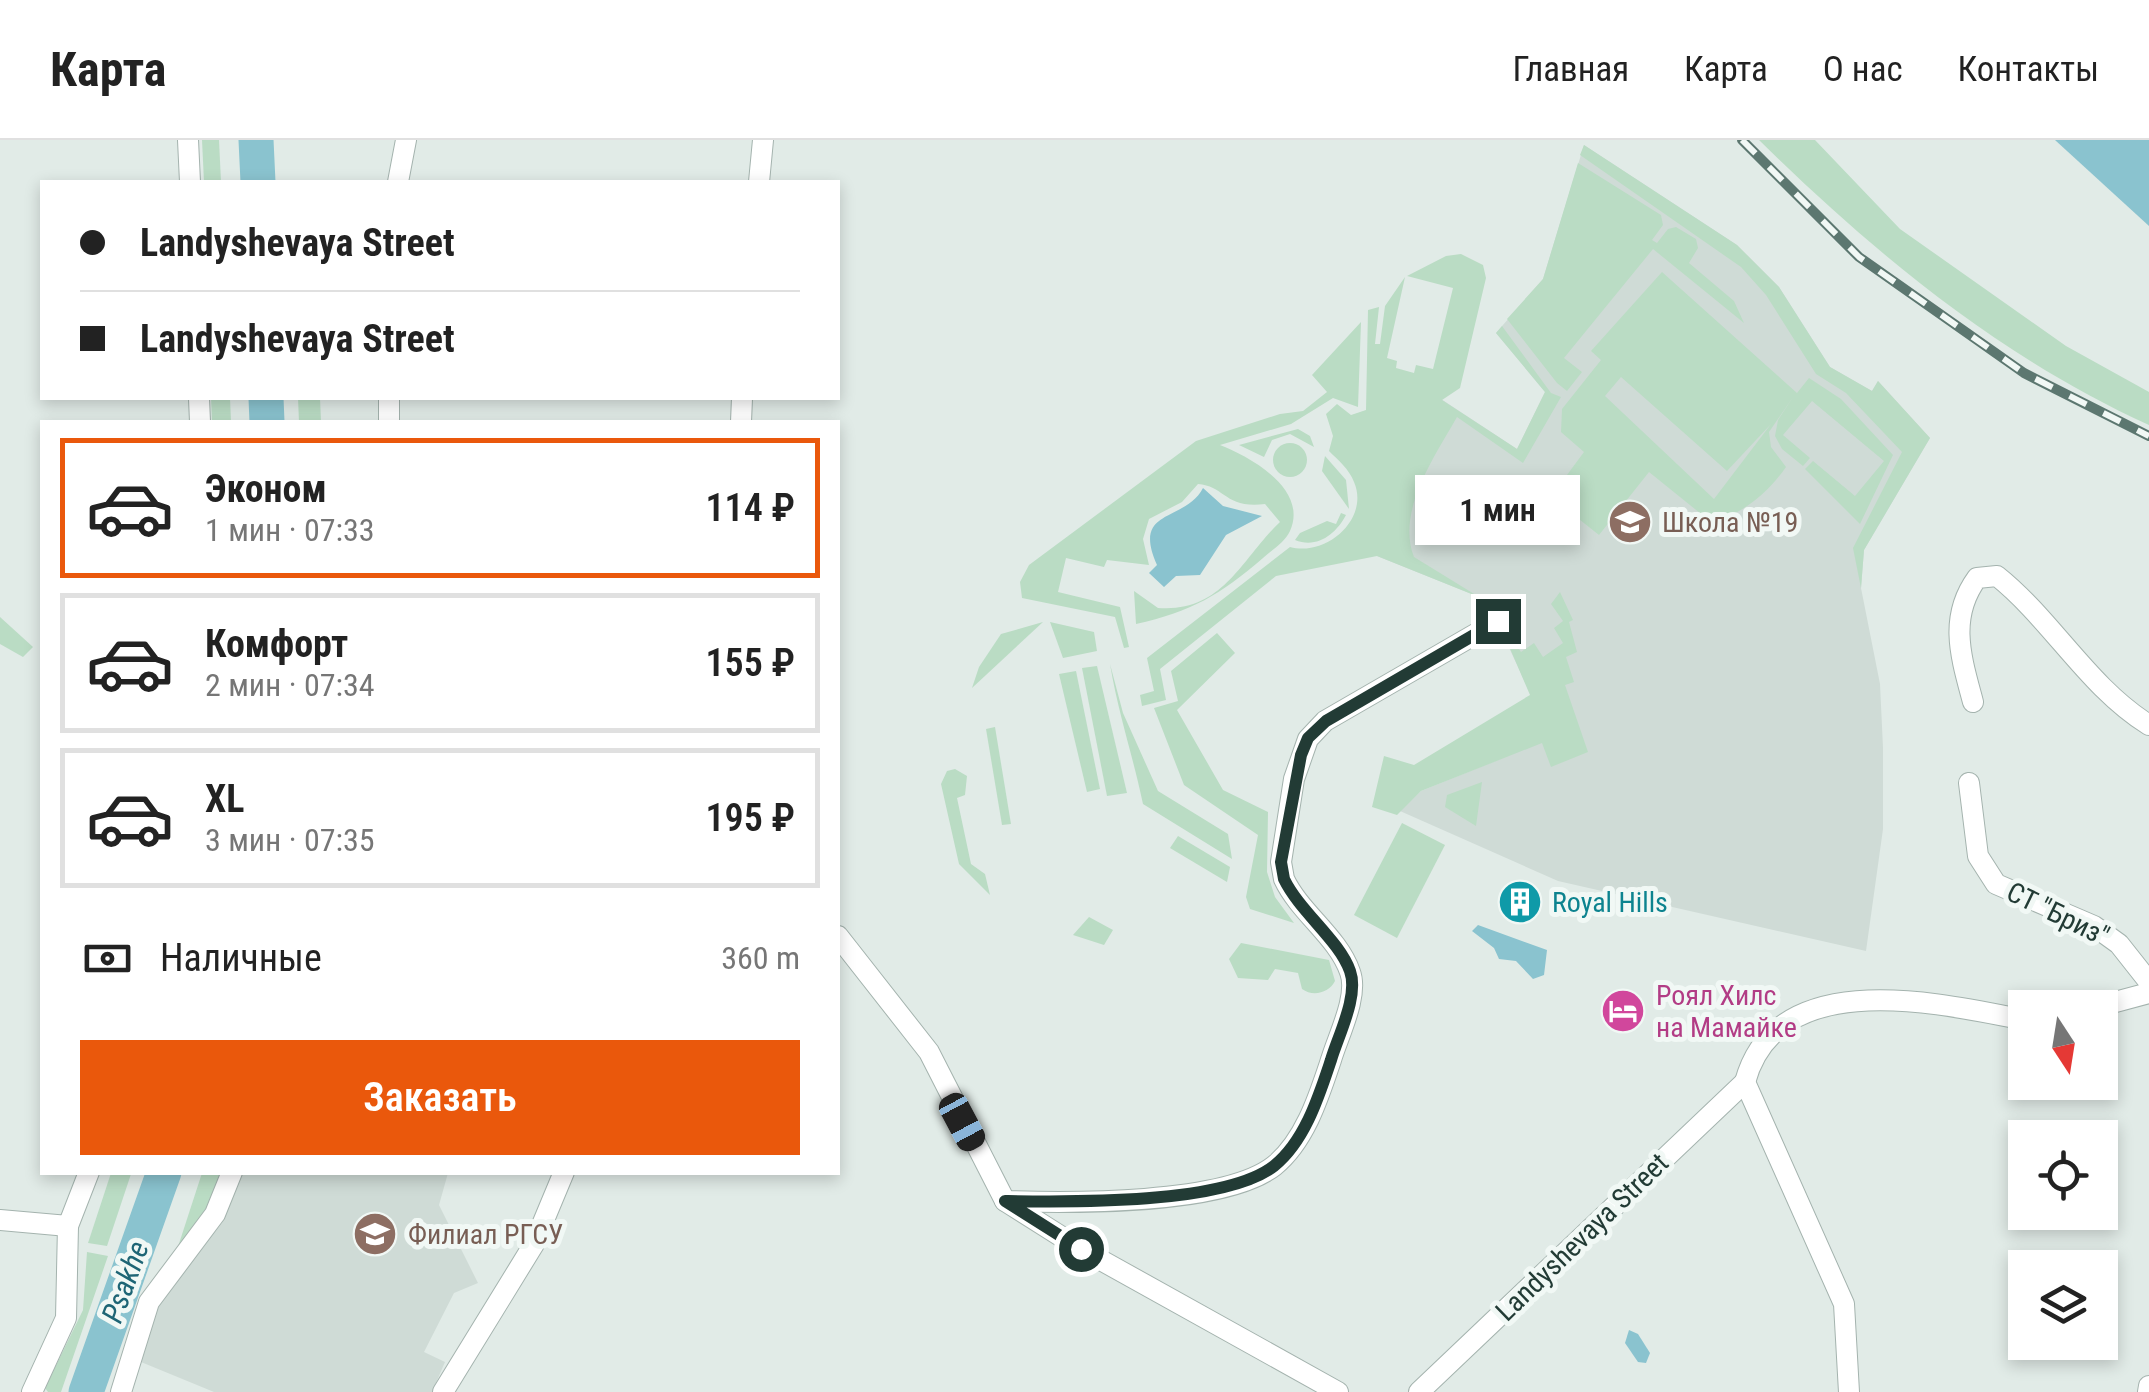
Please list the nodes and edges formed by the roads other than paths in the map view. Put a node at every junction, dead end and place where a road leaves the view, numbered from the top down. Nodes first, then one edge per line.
1 (188, 140) edge
2 (406, 140) edge
3 (762, 140) edge
4 (190, 180) edge
5 (398, 180) edge
6 (759, 180) edge
7 (1498, 621) dead end
8 (1973, 702) dead end
9 (2149, 725) edge
10 (1969, 783) dead end
11 (840, 939) edge
12 (2149, 982) edge
13 (2149, 993) edge
14 (2118, 1001) edge
15 (2008, 1017) edge
16 (1745, 1082) junction
17 (88, 1175) edge
18 (231, 1175) edge
19 (563, 1175) edge
20 (1005, 1201) junction
21 (0, 1220) edge
22 (68, 1226) junction
23 (32, 1392) edge
24 (122, 1392) edge
25 (443, 1392) edge
26 (1338, 1392) edge
27 (1419, 1392) edge
28 (1849, 1392) edge

1 - 4 street
2 - 5 street
3 - 6 street
7 - 20 street
8 - 9 street
10 - 12 street, СТ "Бриз"
11 - 20 street
13 - 14 street
15 - 16 street, Landyshevaya Street
16 - 27 street, Landyshevaya Street
16 - 28 street
17 - 22 street
18 - 24 street
19 - 25 street
20 - 26 street
21 - 22 street
22 - 23 street

